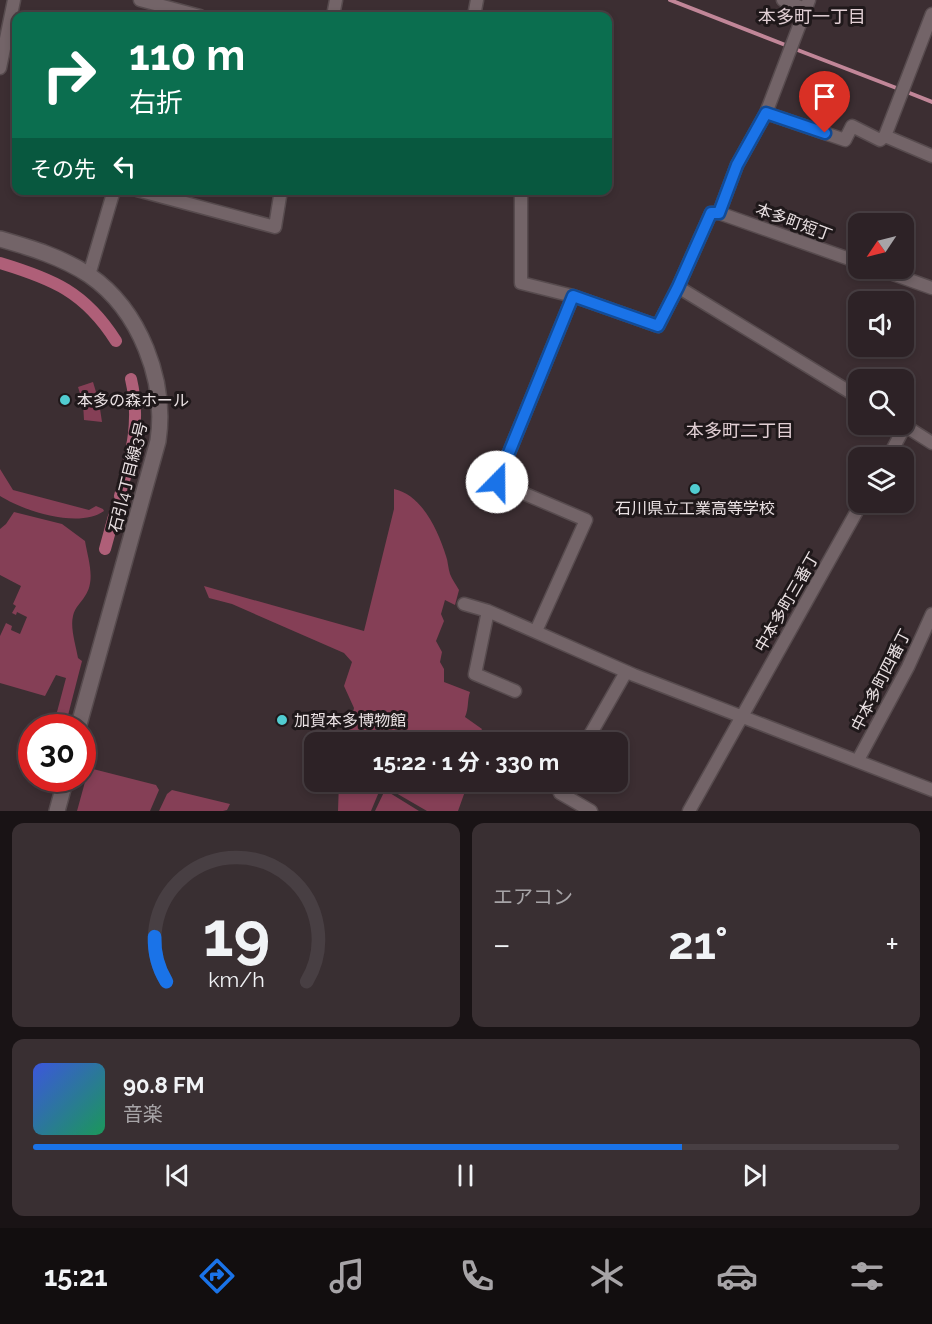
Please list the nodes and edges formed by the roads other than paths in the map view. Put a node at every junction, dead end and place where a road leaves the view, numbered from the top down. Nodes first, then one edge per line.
1 (14, 0) edge
2 (140, 0) edge
3 (783, 0) edge
4 (807, 5) edge
5 (163, 8) edge
6 (182, 12) edge
7 (932, 14) edge
8 (0, 68) edge
9 (766, 113) junction
10 (885, 136) junction
11 (932, 156) edge
12 (113, 195) edge
13 (156, 195) edge
14 (280, 195) edge
15 (521, 195) edge
16 (719, 213) junction
17 (0, 239) edge
18 (848, 258) edge
19 (89, 275) junction
20 (912, 279) edge
21 (931, 285) edge
22 (678, 287) junction
23 (573, 296) junction
24 (848, 391) edge
25 (914, 431) edge
26 (932, 443) edge
27 (856, 513) edge
28 (464, 604) dead end
29 (488, 611) junction
30 (932, 614) edge
31 (536, 631) junction
32 (626, 672) junction
33 (515, 691) dead end
34 (82, 714) edge
35 (741, 717) junction
36 (592, 732) edge
37 (858, 760) junction
38 (932, 790) edge
39 (62, 792) edge
40 (560, 792) edge
41 (57, 811) edge
42 (591, 811) edge
43 (689, 811) edge

1 - 8 street
2 - 5 street
3 - 4 street
4 - 9 street
5 - 6 street
7 - 10 street
9 - 10 street
9 - 16 street
10 - 11 street
12 - 19 street
13 - 14 street
15 - 23 street
16 - 18 street, 本多町短丁
16 - 22 street
17 - 19 street, 石引4丁目線3号
19 - 34 street, 石引4丁目線3号
20 - 21 street
22 - 23 street
22 - 24 street
23 - 31 street
25 - 26 street
27 - 35 street, 中本多町三番丁
28 - 29 street
29 - 31 street
29 - 33 street
30 - 37 street, 中本多町四番丁
31 - 32 street
32 - 35 street
32 - 36 street
35 - 37 street
35 - 43 street, 中本多町三番丁
37 - 38 street
39 - 41 street
40 - 42 street

